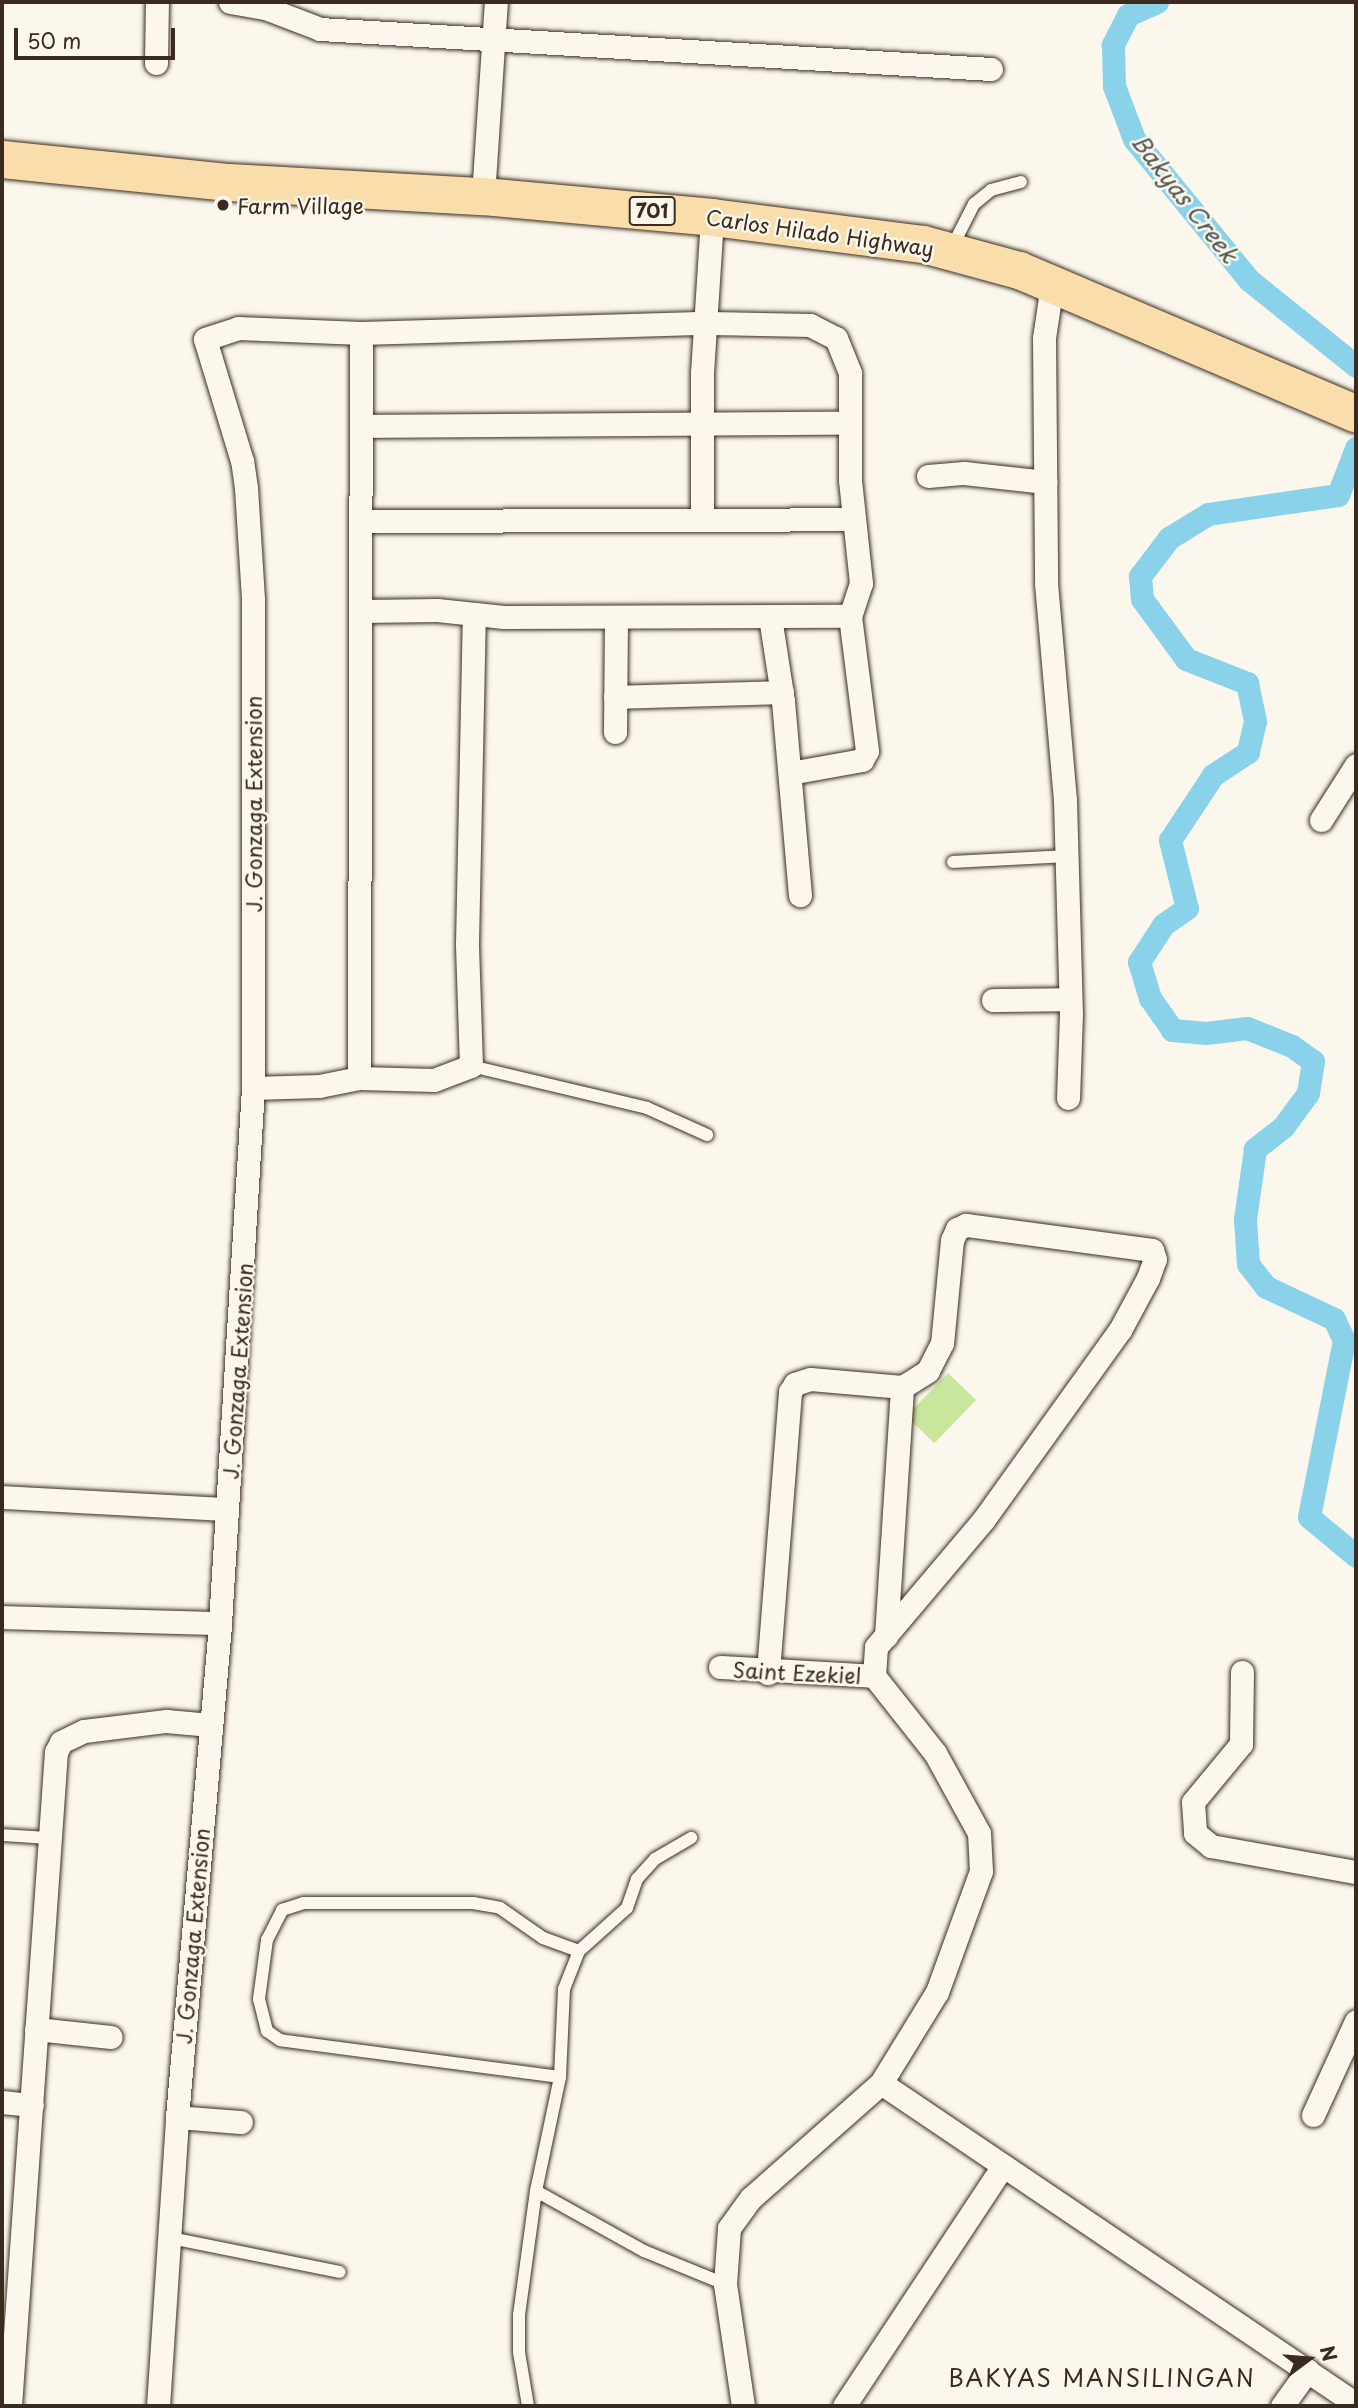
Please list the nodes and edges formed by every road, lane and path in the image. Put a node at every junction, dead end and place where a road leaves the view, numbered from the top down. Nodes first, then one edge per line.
1 (158, 2) edge
2 (230, 2) edge
3 (496, 2) edge
4 (492, 39) junction
5 (156, 63) dead end
6 (991, 69) dead end
7 (2, 159) edge
8 (1021, 181) dead end
9 (484, 196) junction
10 (712, 217) junction
11 (951, 250) junction
12 (1052, 284) junction
13 (706, 323) junction
14 (361, 333) junction
15 (1356, 414) edge
16 (850, 423) junction
17 (702, 424) junction
18 (363, 426) junction
19 (928, 476) dead end
20 (1046, 482) junction
21 (702, 519) junction
22 (853, 519) junction
23 (362, 520) junction
24 (361, 611) junction
25 (474, 614) junction
26 (850, 616) junction
27 (616, 617) junction
28 (770, 617) junction
29 (782, 692) junction
30 (615, 697) junction
31 (615, 732) dead end
32 (1356, 765) edge
33 (790, 773) junction
34 (1321, 820) dead end
35 (1067, 856) junction
36 (953, 862) dead end
37 (800, 895) dead end
38 (1070, 999) junction
39 (993, 1000) dead end
40 (471, 1066) junction
41 (359, 1078) junction
42 (253, 1088) junction
43 (1068, 1098) dead end
44 (707, 1135) dead end
45 (902, 1387) junction
46 (2, 1497) edge
47 (227, 1509) junction
48 (2, 1617) edge
49 (220, 1623) junction
50 (886, 1636) junction
51 (720, 1667) dead end
52 (1242, 1672) dead end
53 (768, 1673) junction
54 (874, 1676) junction
55 (211, 1725) junction
56 (2, 1835) edge
57 (50, 1838) junction
58 (691, 1838) dead end
59 (1356, 1872) edge
60 (579, 1951) junction
61 (1356, 2021) edge
62 (36, 2029) junction
63 (111, 2037) dead end
64 (560, 2077) junction
65 (881, 2083) junction
66 (2, 2102) edge
67 (32, 2105) junction
68 (1313, 2115) dead end
69 (177, 2117) junction
70 (241, 2122) dead end
71 (1003, 2166) junction
72 (536, 2190) junction
73 (172, 2238) junction
74 (340, 2272) dead end
75 (10, 2280) edge
76 (725, 2284) junction
77 (1308, 2370) junction
78 (1356, 2403) edge
79 (10, 2406) edge
80 (158, 2406) edge
81 (528, 2406) edge
82 (743, 2406) edge
83 (844, 2406) edge
84 (1282, 2406) edge

1 - 5 street
2 - 4 street
3 - 4 street
4 - 6 street
4 - 9 street
7 - 9 main road, Carlos Hilado Highway / 701
8 - 11 lane
9 - 10 main road, Carlos Hilado Highway / 701
10 - 11 main road, Carlos Hilado Highway / 701
10 - 13 street
11 - 12 main road, Carlos Hilado Highway / 701
12 - 15 main road, Carlos Hilado Highway / 701
12 - 20 street
13 - 14 street
13 - 16 street
13 - 17 street
14 - 18 street
14 - 42 street, J. Gonzaga Extension
16 - 17 street
16 - 22 street
17 - 18 street
17 - 21 street
18 - 23 street
19 - 20 street
20 - 35 street
21 - 22 street
21 - 23 street
22 - 26 street
23 - 24 street
24 - 25 street
24 - 41 street
25 - 27 street
25 - 40 street
26 - 28 street
26 - 33 street
27 - 28 street
27 - 30 street
28 - 29 street
29 - 30 street
29 - 33 street
30 - 31 street
32 - 34 street
33 - 37 street
35 - 36 lane
35 - 38 street
38 - 39 street
38 - 43 street
40 - 41 street
40 - 44 lane
41 - 42 street
42 - 47 street, J. Gonzaga Extension
45 - 50 street
45 - 50 street
45 - 53 street
46 - 47 street
47 - 49 street, J. Gonzaga Extension
48 - 49 street
49 - 55 street, J. Gonzaga Extension
50 - 54 street
51 - 53 street, Saint Ezekiel
52 - 59 street
53 - 54 street, Saint Ezekiel
54 - 65 street
55 - 57 street
55 - 69 street, J. Gonzaga Extension
56 - 57 lane
57 - 62 street
58 - 60 lane
60 - 64 lane
60 - 64 lane
61 - 68 street
62 - 63 street
62 - 67 street
64 - 72 lane
65 - 71 street
65 - 76 street
66 - 67 street
67 - 75 street
69 - 70 street
69 - 73 street, J. Gonzaga Extension
71 - 77 street
71 - 83 street
72 - 76 lane
72 - 81 lane
73 - 74 lane
73 - 80 street, J. Gonzaga Extension
75 - 79 street
76 - 82 street
77 - 78 street
77 - 84 street

